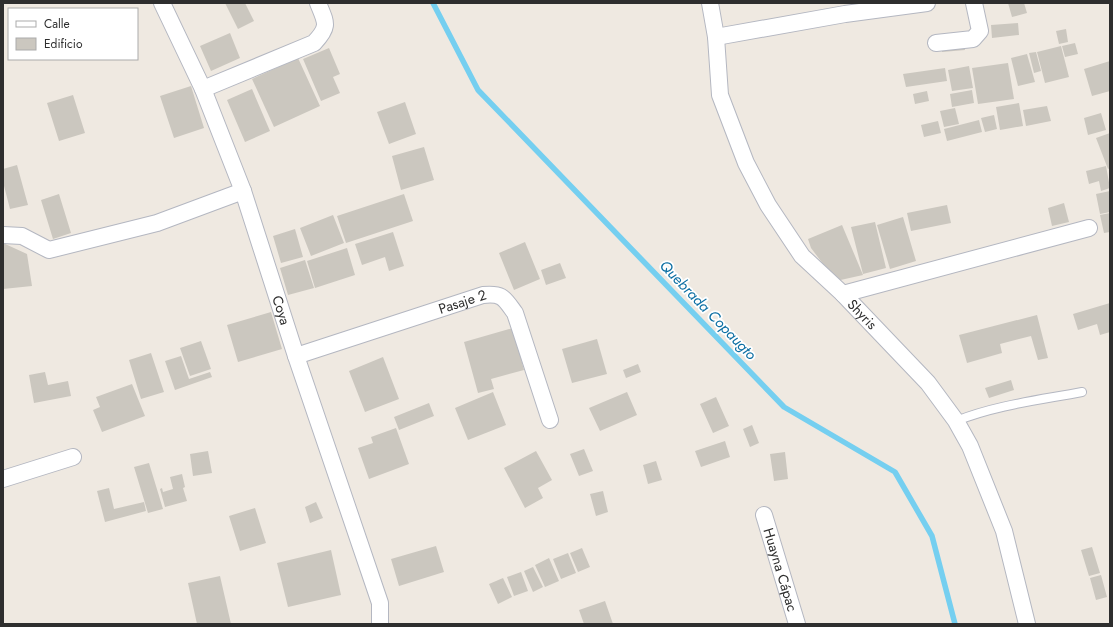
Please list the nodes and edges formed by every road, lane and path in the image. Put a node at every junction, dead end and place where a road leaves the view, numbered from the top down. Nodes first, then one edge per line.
1 (162, 3) edge
2 (318, 3) edge
3 (710, 3) edge
4 (927, 3) edge
5 (974, 3) edge
6 (716, 37) junction
7 (936, 43) dead end
8 (203, 89) junction
9 (243, 191) junction
10 (1089, 228) dead end
11 (3, 235) edge
12 (843, 294) junction
13 (296, 356) junction
14 (1082, 392) dead end
15 (550, 420) dead end
16 (956, 421) junction
17 (73, 458) dead end
18 (3, 479) edge
19 (764, 515) dead end
20 (380, 624) edge
21 (797, 624) edge
22 (1028, 624) edge

1 - 8 street, Coya
2 - 8 street
3 - 6 street, Shyris
4 - 6 street
5 - 7 street
6 - 12 street, Shyris
8 - 9 street, Coya
9 - 11 street
9 - 13 street, Coya
10 - 12 street
12 - 16 street, Shyris
13 - 15 street, Pasaje 2
13 - 20 street, Coya
14 - 16 lane
16 - 22 street, Shyris
17 - 18 street
19 - 21 street, Huayna Cápac

